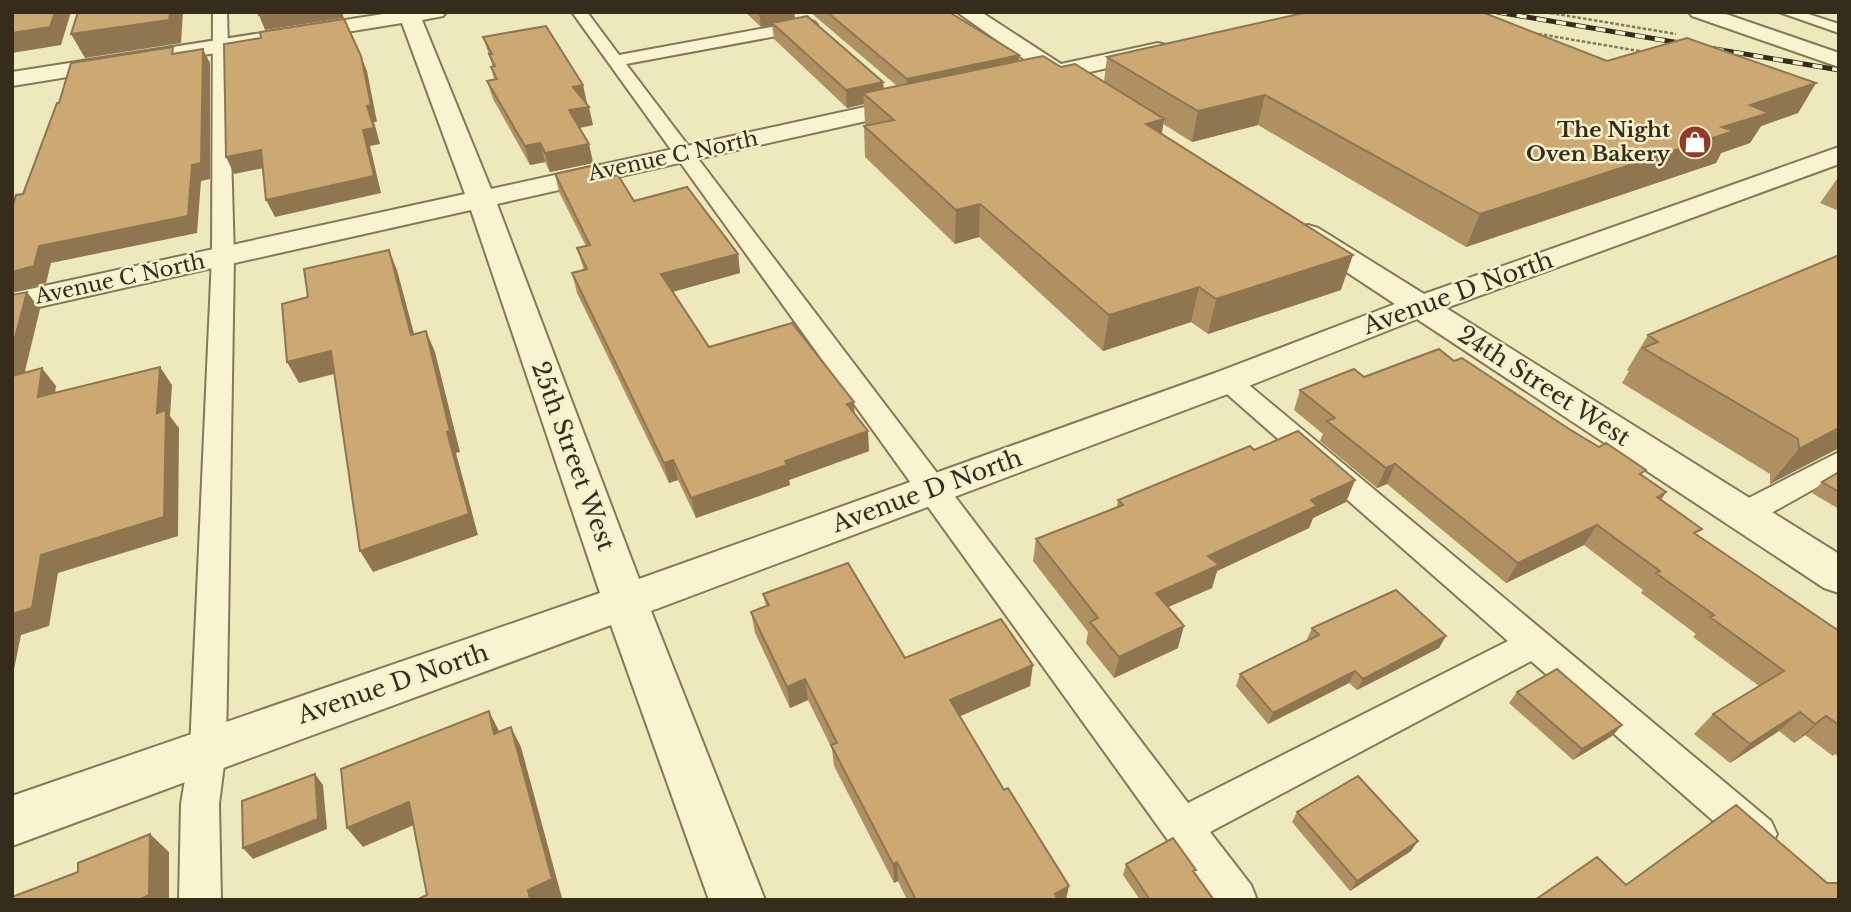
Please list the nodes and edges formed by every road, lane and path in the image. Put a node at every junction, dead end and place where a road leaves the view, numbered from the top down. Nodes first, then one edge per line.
1 (220, 12) edge
2 (579, 12) edge
3 (797, 12) edge
4 (967, 12) edge
5 (1701, 12) edge
6 (1786, 12) edge
7 (418, 14) edge
8 (1839, 29) edge
9 (1524, 31) edge
10 (1177, 46) edge
11 (220, 47) junction
12 (1647, 52) edge
13 (1839, 60) edge
14 (614, 61) junction
15 (1057, 72) junction
16 (12, 79) edge
17 (1010, 82) edge
18 (944, 96) edge
19 (1094, 96) edge
20 (684, 153) junction
21 (1839, 155) edge
22 (481, 199) junction
23 (1279, 215) edge
24 (223, 257) junction
25 (12, 303) edge
26 (1420, 306) junction
27 (1228, 381) junction
28 (1839, 462) edge
29 (933, 489) junction
30 (1744, 514) junction
31 (1839, 576) edge
32 (625, 603) junction
33 (1534, 644) junction
34 (208, 749) junction
35 (12, 821) edge
36 (1182, 826) junction
37 (1782, 856) edge
38 (200, 900) edge
39 (737, 900) edge
40 (1236, 900) edge

1 - 11 lane
2 - 14 lane
3 - 14 lane
4 - 15 street
5 - 13 street
6 - 8 lane
7 - 11 street
7 - 22 street, 25th Street West
9 - 12 path
10 - 15 street
11 - 16 street
11 - 24 lane
14 - 20 lane
15 - 17 street
15 - 19 street
18 - 20 street, Avenue C North
20 - 22 street, Avenue C North
20 - 29 lane
21 - 26 street, Avenue D North
22 - 24 street, Avenue C North
22 - 32 street, 25th Street West
23 - 26 street, 24th Street West
24 - 25 street, Avenue C North
24 - 34 lane
26 - 27 street, Avenue D North
26 - 30 street, 24th Street West
27 - 29 street, Avenue D North
27 - 33 lane
28 - 30 lane
29 - 32 street, Avenue D North
29 - 36 lane
30 - 31 street, 24th Street West
32 - 34 street, Avenue D North
32 - 39 street, 25th Street West
33 - 36 lane
33 - 37 lane
34 - 35 street, Avenue D North
34 - 38 lane
36 - 40 lane

